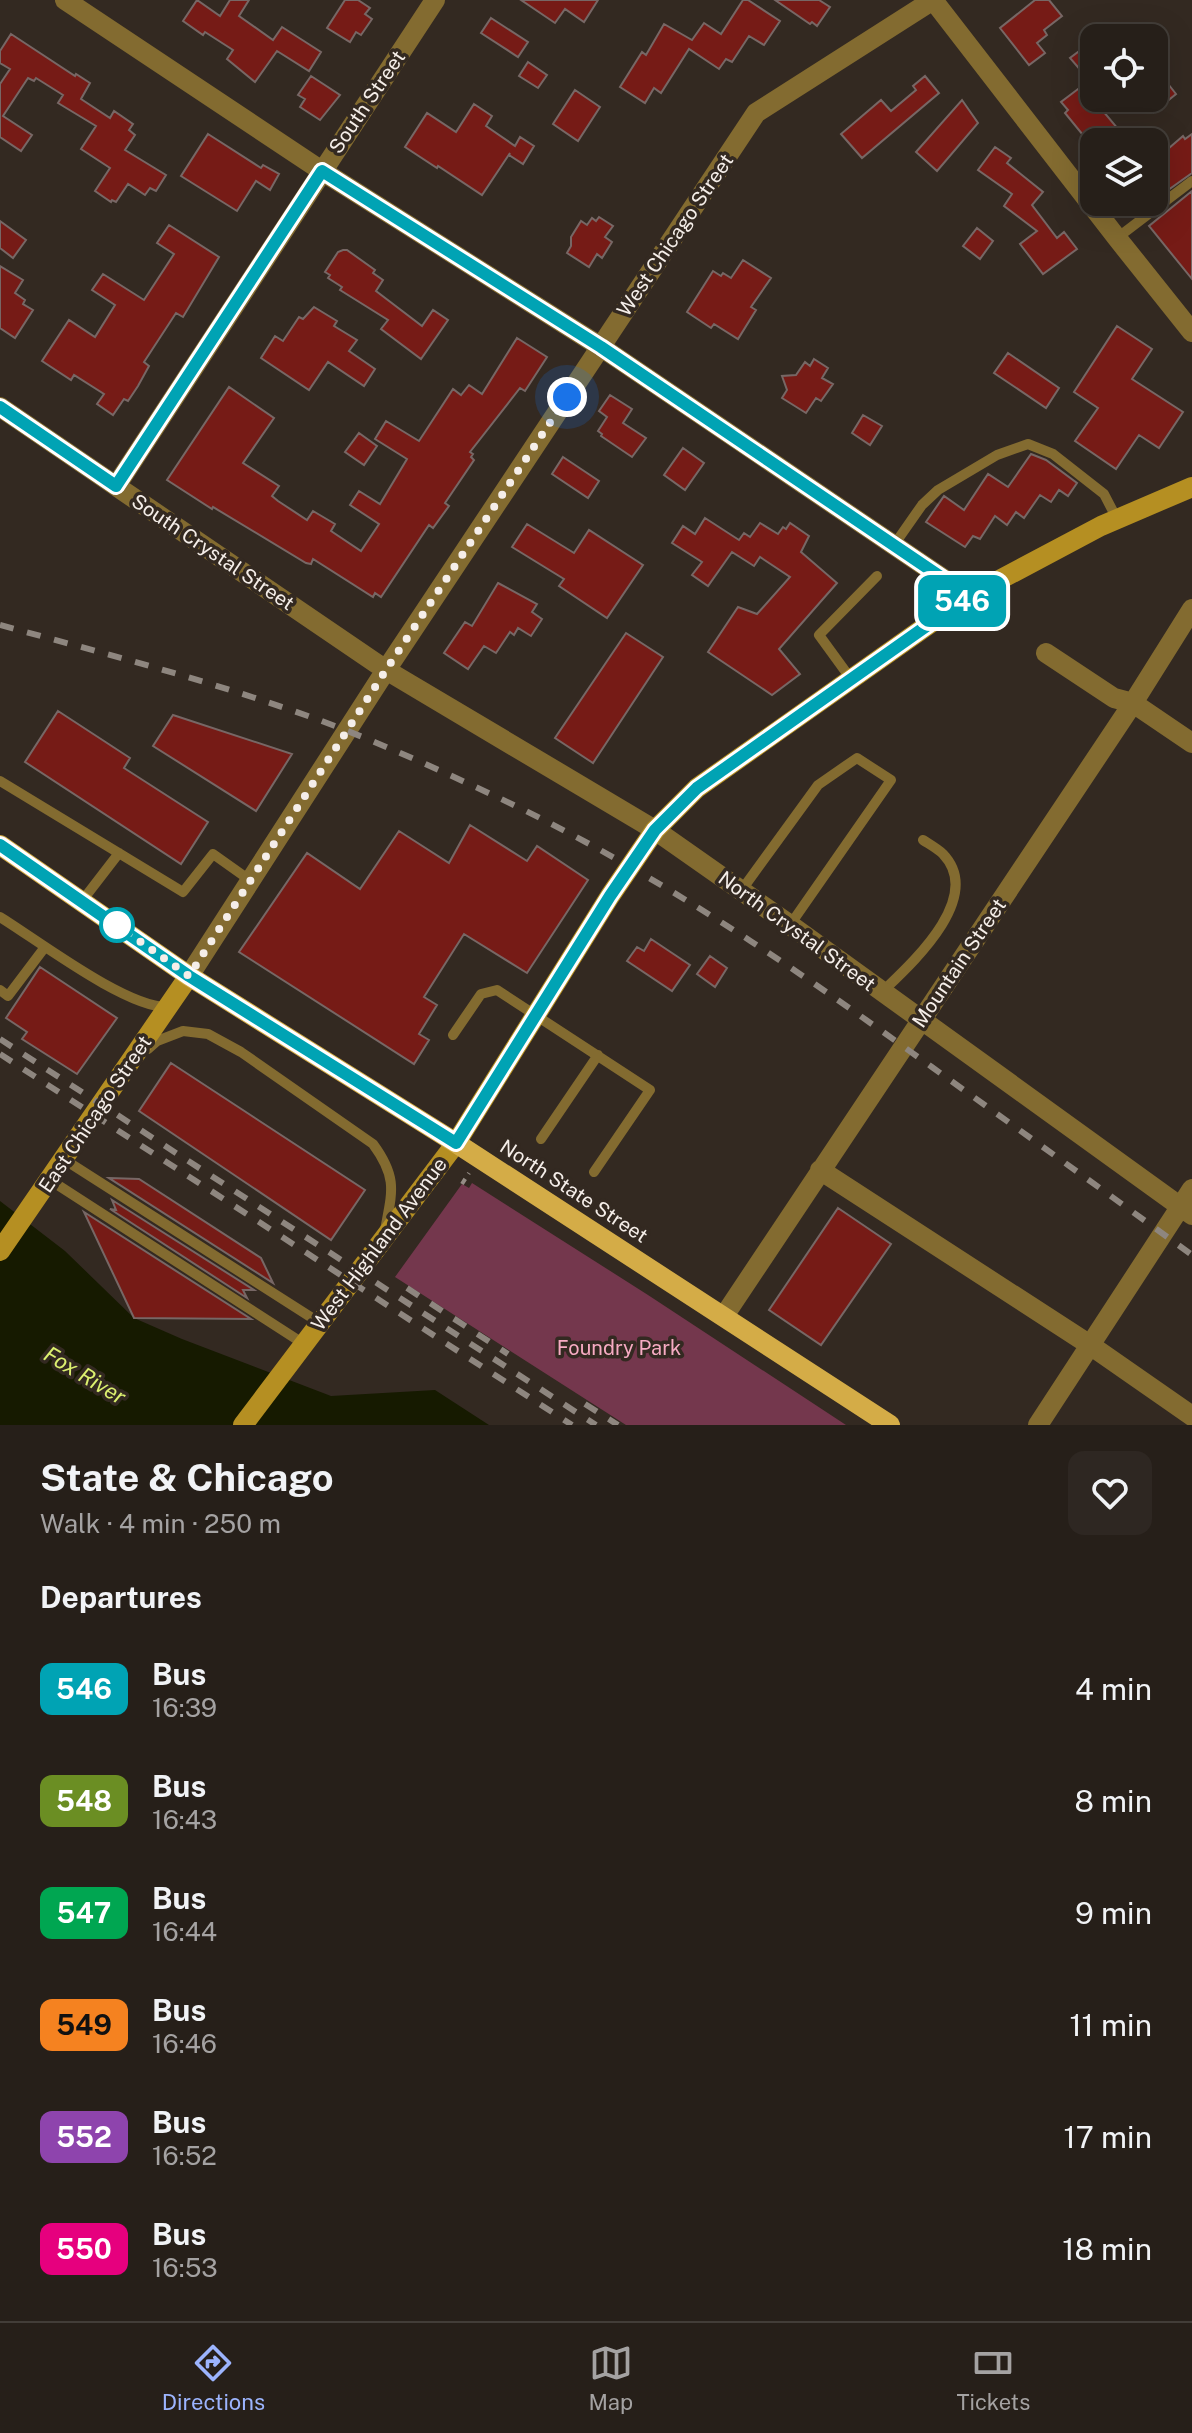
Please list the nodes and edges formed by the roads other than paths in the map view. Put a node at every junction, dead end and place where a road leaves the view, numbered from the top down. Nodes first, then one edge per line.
1 (65, 0) edge
2 (435, 0) edge
3 (933, 0) edge
4 (322, 171) junction
5 (1192, 181) edge
6 (1117, 238) junction
7 (1192, 332) edge
8 (601, 347) junction
9 (0, 407) edge
10 (116, 486) junction
11 (1192, 487) edge
12 (1117, 519) junction
13 (894, 545) junction
14 (877, 576) dead end
15 (969, 596) junction
16 (1192, 609) edge
17 (1046, 653) dead end
18 (386, 670) junction
19 (851, 679) junction
20 (1133, 703) junction
21 (1192, 743) edge
22 (0, 781) edge
23 (655, 830) junction
24 (923, 840) dead end
25 (0, 845) edge
26 (119, 853) junction
27 (251, 881) junction
28 (741, 891) junction
29 (82, 901) junction
30 (0, 917) edge
31 (790, 925) junction
32 (45, 947) junction
33 (189, 976) junction
34 (0, 990) edge
35 (882, 992) junction
36 (167, 1007) junction
37 (536, 1015) junction
38 (921, 1021) junction
39 (453, 1035) dead end
40 (598, 1055) junction
41 (126, 1070) junction
42 (541, 1139) dead end
43 (456, 1143) junction
44 (65, 1160) junction
45 (820, 1170) junction
46 (594, 1172) dead end
47 (50, 1180) junction
48 (1192, 1189) edge
49 (1186, 1211) edge
50 (383, 1240) junction
51 (0, 1251) edge
52 (724, 1316) junction
53 (320, 1323) junction
54 (1090, 1345) junction
55 (299, 1350) junction
56 (1192, 1416) edge
57 (243, 1425) edge
58 (890, 1425) edge
59 (1038, 1425) edge

1 - 4 street
2 - 4 street, South Street
3 - 6 street
3 - 8 street, West Chicago Street
4 - 8 street
4 - 10 street, South Street
5 - 6 lane
6 - 7 street
8 - 13 street
8 - 18 street, West Chicago Street
9 - 10 street, South Crystal Street
10 - 18 street, South Crystal Street
11 - 12 main road, West Highland Avenue
12 - 13 lane
12 - 15 main road, West Highland Avenue
13 - 15 street
14 - 19 lane
15 - 19 main road, West Highland Avenue
16 - 20 street, Mountain Street
17 - 20 street
18 - 23 street, North Crystal Street
18 - 27 street, West Chicago Street
19 - 23 main road, West Highland Avenue
20 - 21 street
20 - 38 street, Mountain Street
22 - 26 lane
23 - 28 street, North Crystal Street
23 - 37 main road, West Highland Avenue
24 - 35 lane
25 - 29 main road, North State Street
26 - 27 lane
26 - 29 lane
27 - 33 street, West Chicago Street
28 - 31 street, North Crystal Street
28 - 31 lane
29 - 33 main road, North State Street
30 - 32 lane
31 - 35 street, North Crystal Street
32 - 34 lane
32 - 36 lane
33 - 36 main road, East Chicago Street
33 - 43 main road, North State Street
35 - 38 street, North Crystal Street
36 - 41 main road, East Chicago Street
37 - 39 lane
37 - 40 lane
37 - 43 main road, West Highland Avenue
38 - 45 street, Mountain Street
38 - 49 street, North Crystal Street
40 - 42 lane
40 - 46 lane
41 - 44 main road, East Chicago Street
41 - 50 lane
43 - 50 main road, West Highland Avenue
43 - 52 main road, North State Street
44 - 47 main road, East Chicago Street
44 - 53 lane
45 - 52 street, Mountain Street
45 - 54 street
47 - 51 main road, East Chicago Street
47 - 55 lane
48 - 49 street
49 - 54 street
50 - 53 main road, West Highland Avenue
52 - 58 main road, North State Street
53 - 55 main road, West Highland Avenue
54 - 56 street
54 - 59 street
55 - 57 main road, West Highland Avenue

